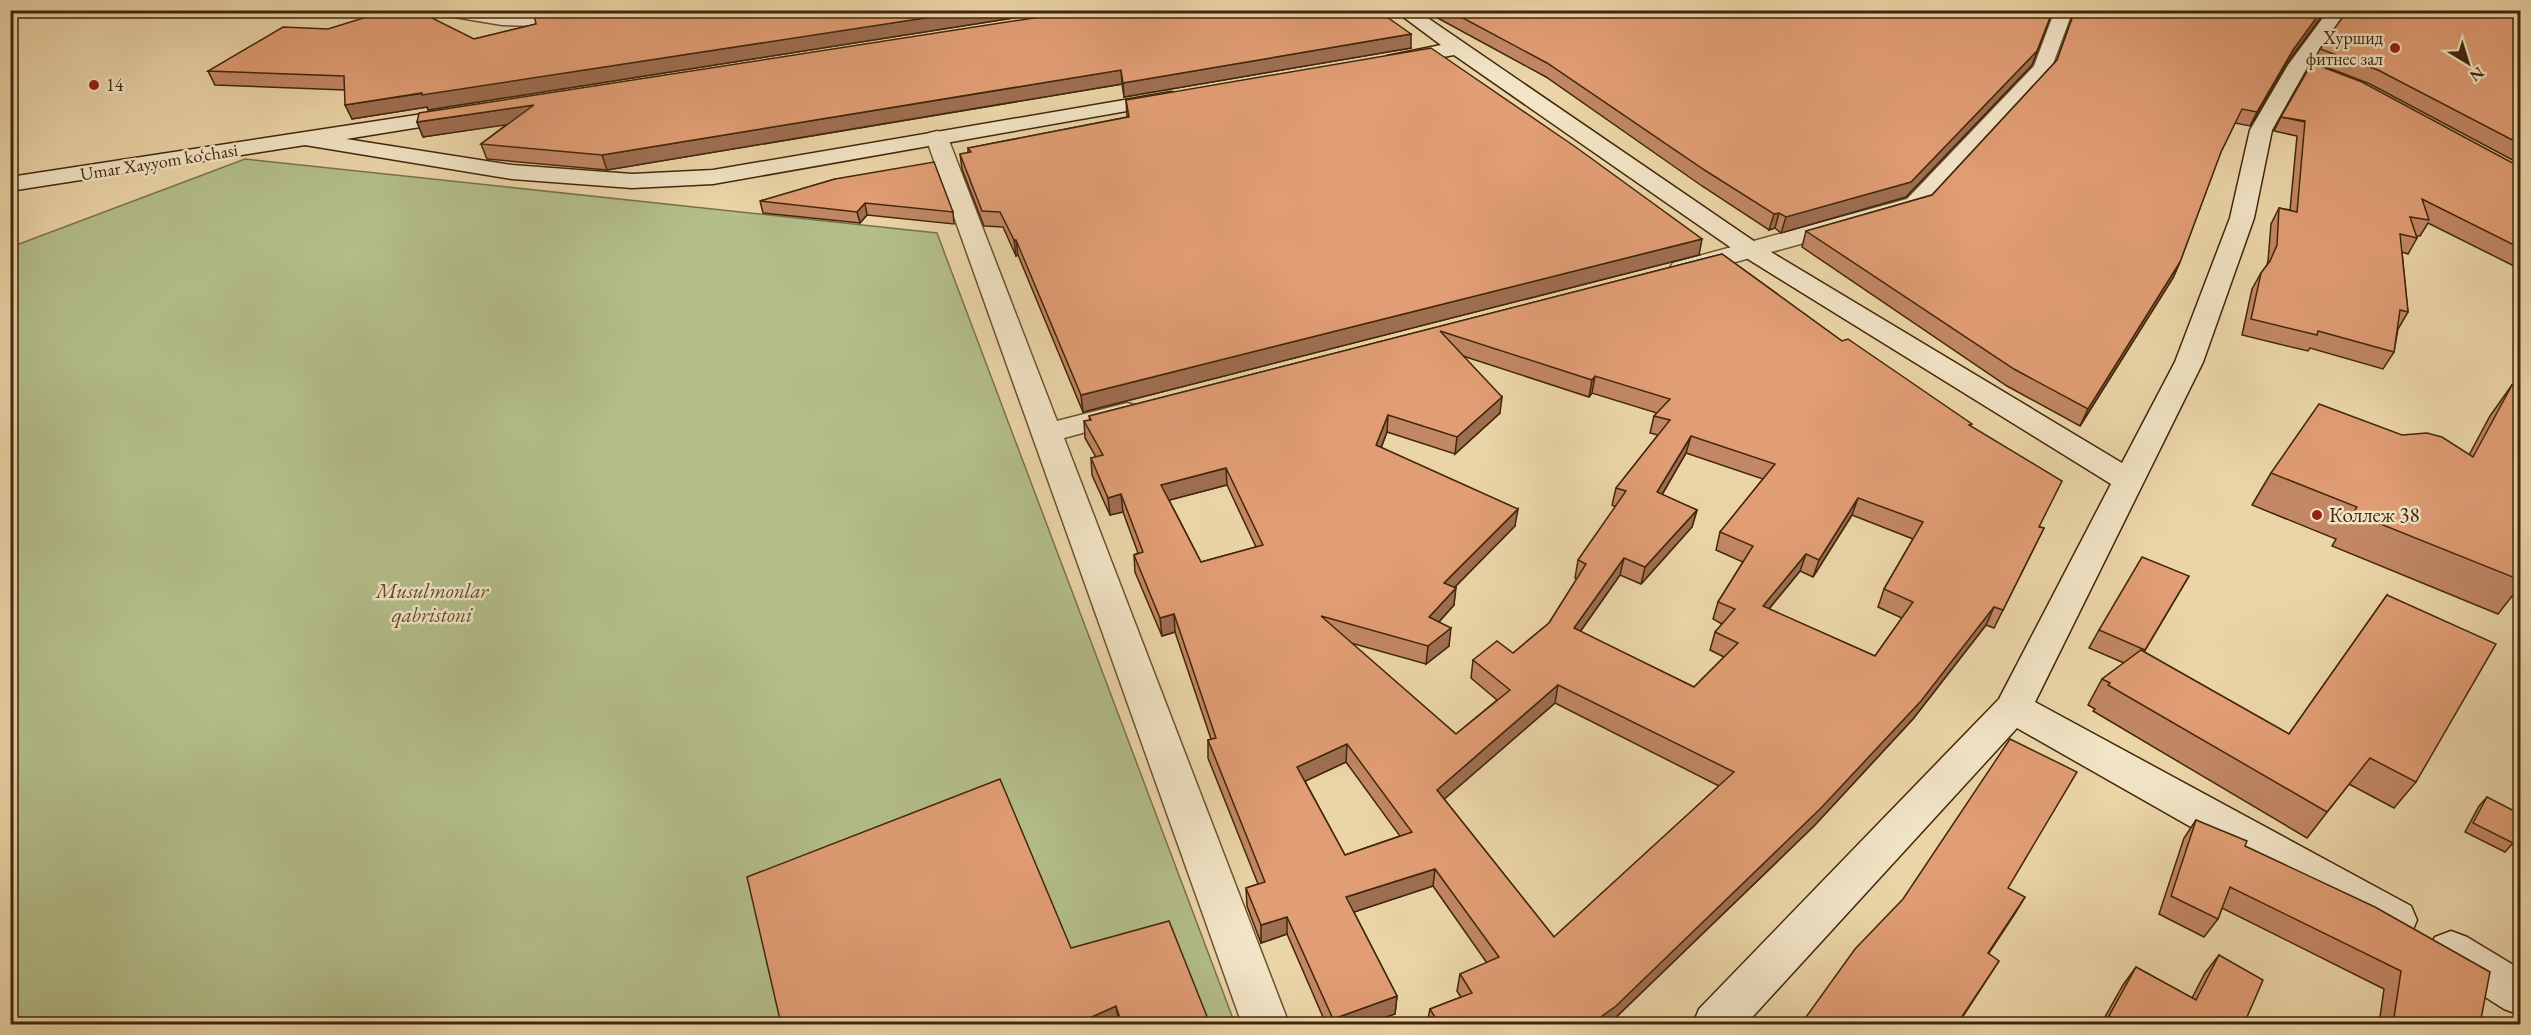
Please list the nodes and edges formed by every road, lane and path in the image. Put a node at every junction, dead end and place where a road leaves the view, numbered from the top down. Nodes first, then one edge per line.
1 (448, 10) edge
2 (610, 10) edge
3 (1403, 10) edge
4 (2064, 10) edge
5 (2346, 10) edge
6 (1458, 48) junction
7 (1377, 62) edge
8 (1192, 94) edge
9 (484, 111) edge
10 (937, 138) junction
11 (307, 139) junction
12 (10, 184) edge
13 (1752, 250) junction
14 (1660, 274) edge
15 (1152, 406) edge
16 (1048, 433) junction
17 (2128, 480) junction
18 (2013, 708) junction
19 (2520, 994) edge
20 (1266, 1024) edge
21 (1716, 1024) edge

1 - 2 street
3 - 6 street
4 - 13 street
5 - 17 street
6 - 7 street
6 - 13 street
8 - 10 street
9 - 11 street, Umar Xayyom ko‘chasi
10 - 11 street
10 - 16 street
11 - 12 street, Umar Xayyom ko‘chasi
13 - 14 street
13 - 17 street
15 - 16 street
16 - 20 street
17 - 18 street
18 - 19 street
18 - 21 street

